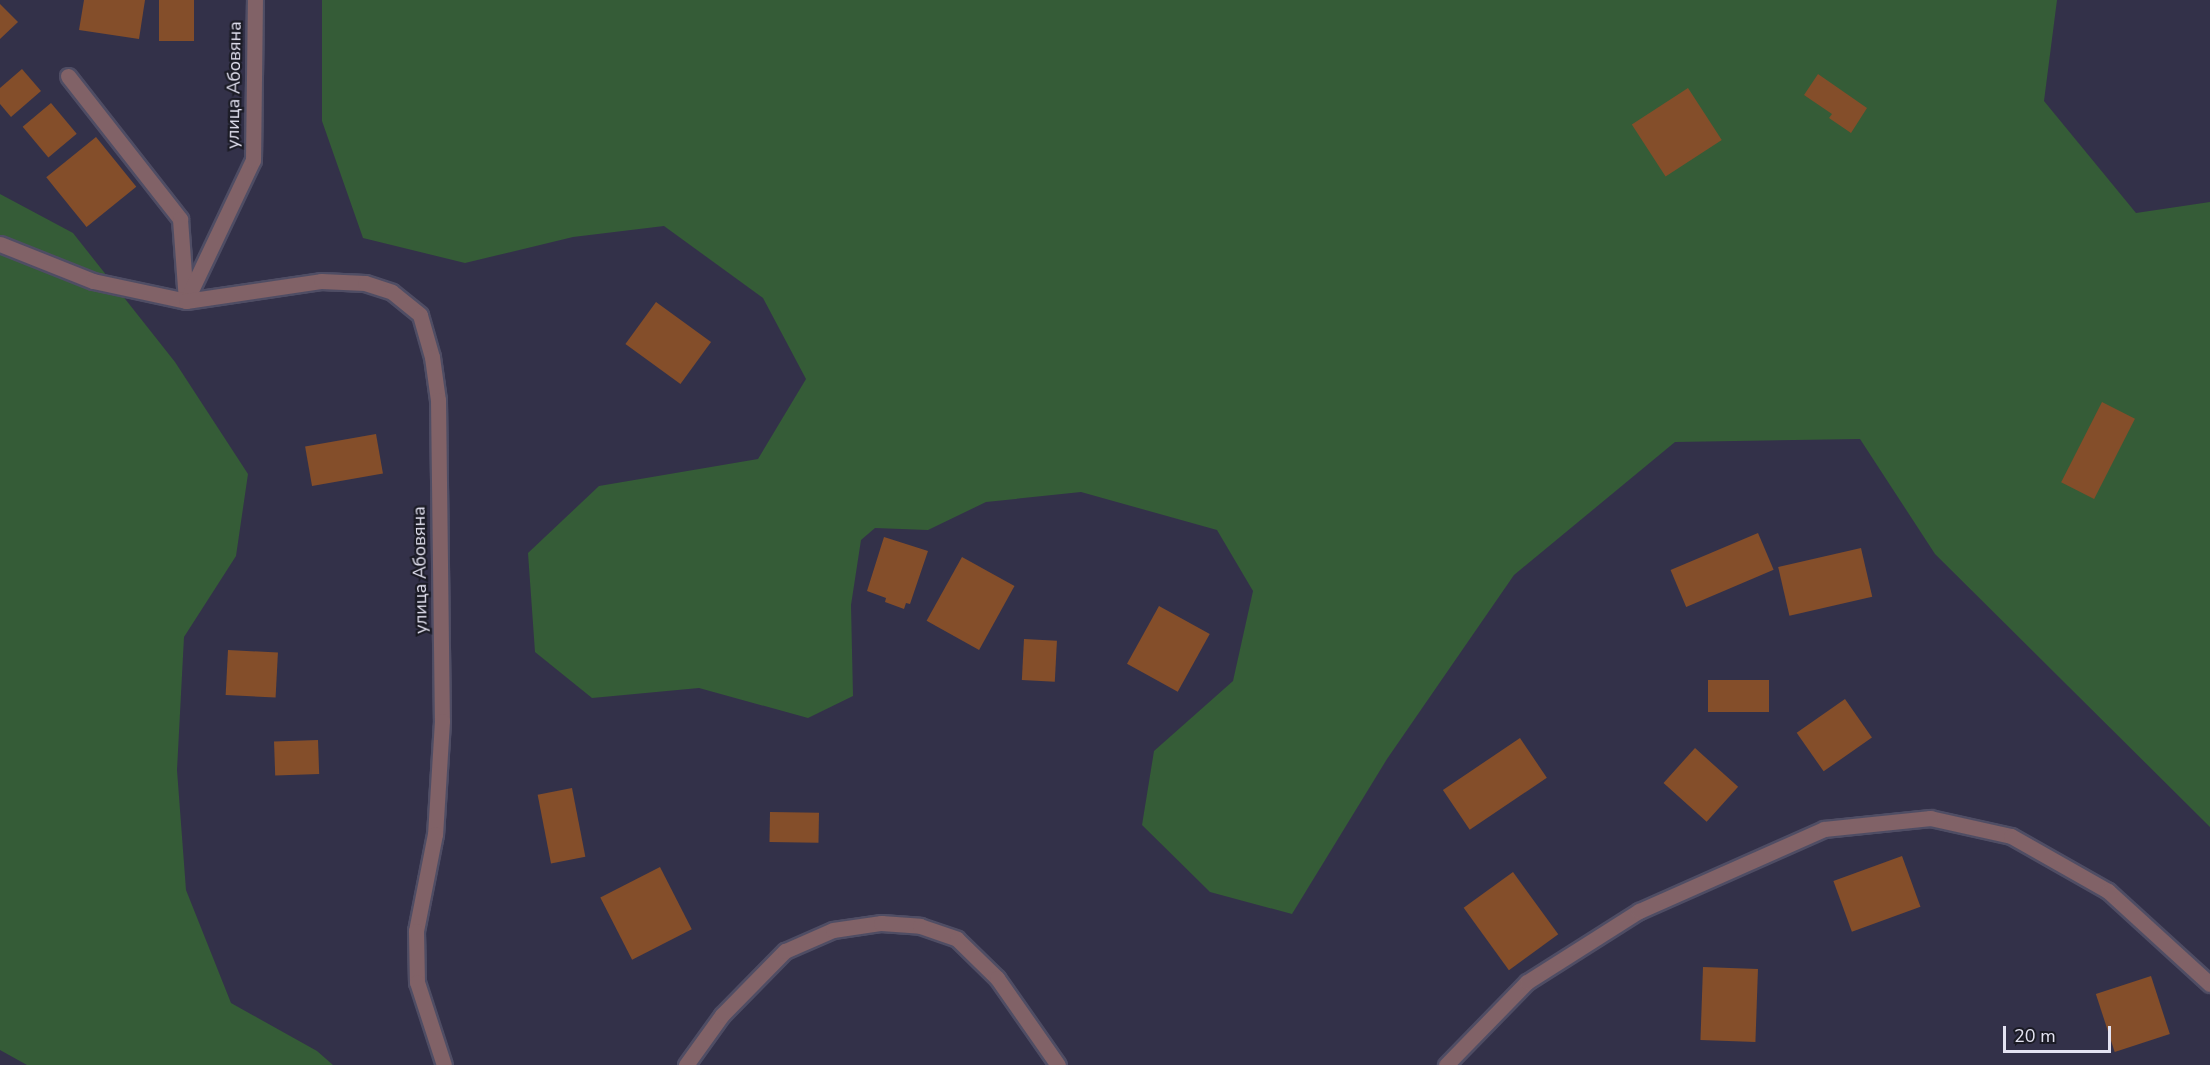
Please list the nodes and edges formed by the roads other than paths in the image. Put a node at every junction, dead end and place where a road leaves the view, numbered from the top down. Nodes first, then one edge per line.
1 (255, 0) edge
2 (68, 76) dead end
3 (0, 244) edge
4 (186, 300) junction
5 (2210, 984) edge
6 (444, 1065) edge
7 (686, 1065) edge
8 (1058, 1065) edge
9 (1446, 1065) edge

1 - 4 street, улица Абовяна
2 - 4 street
3 - 4 street, улица Абовяна
4 - 6 street, улица Абовяна
5 - 9 street
7 - 8 street

